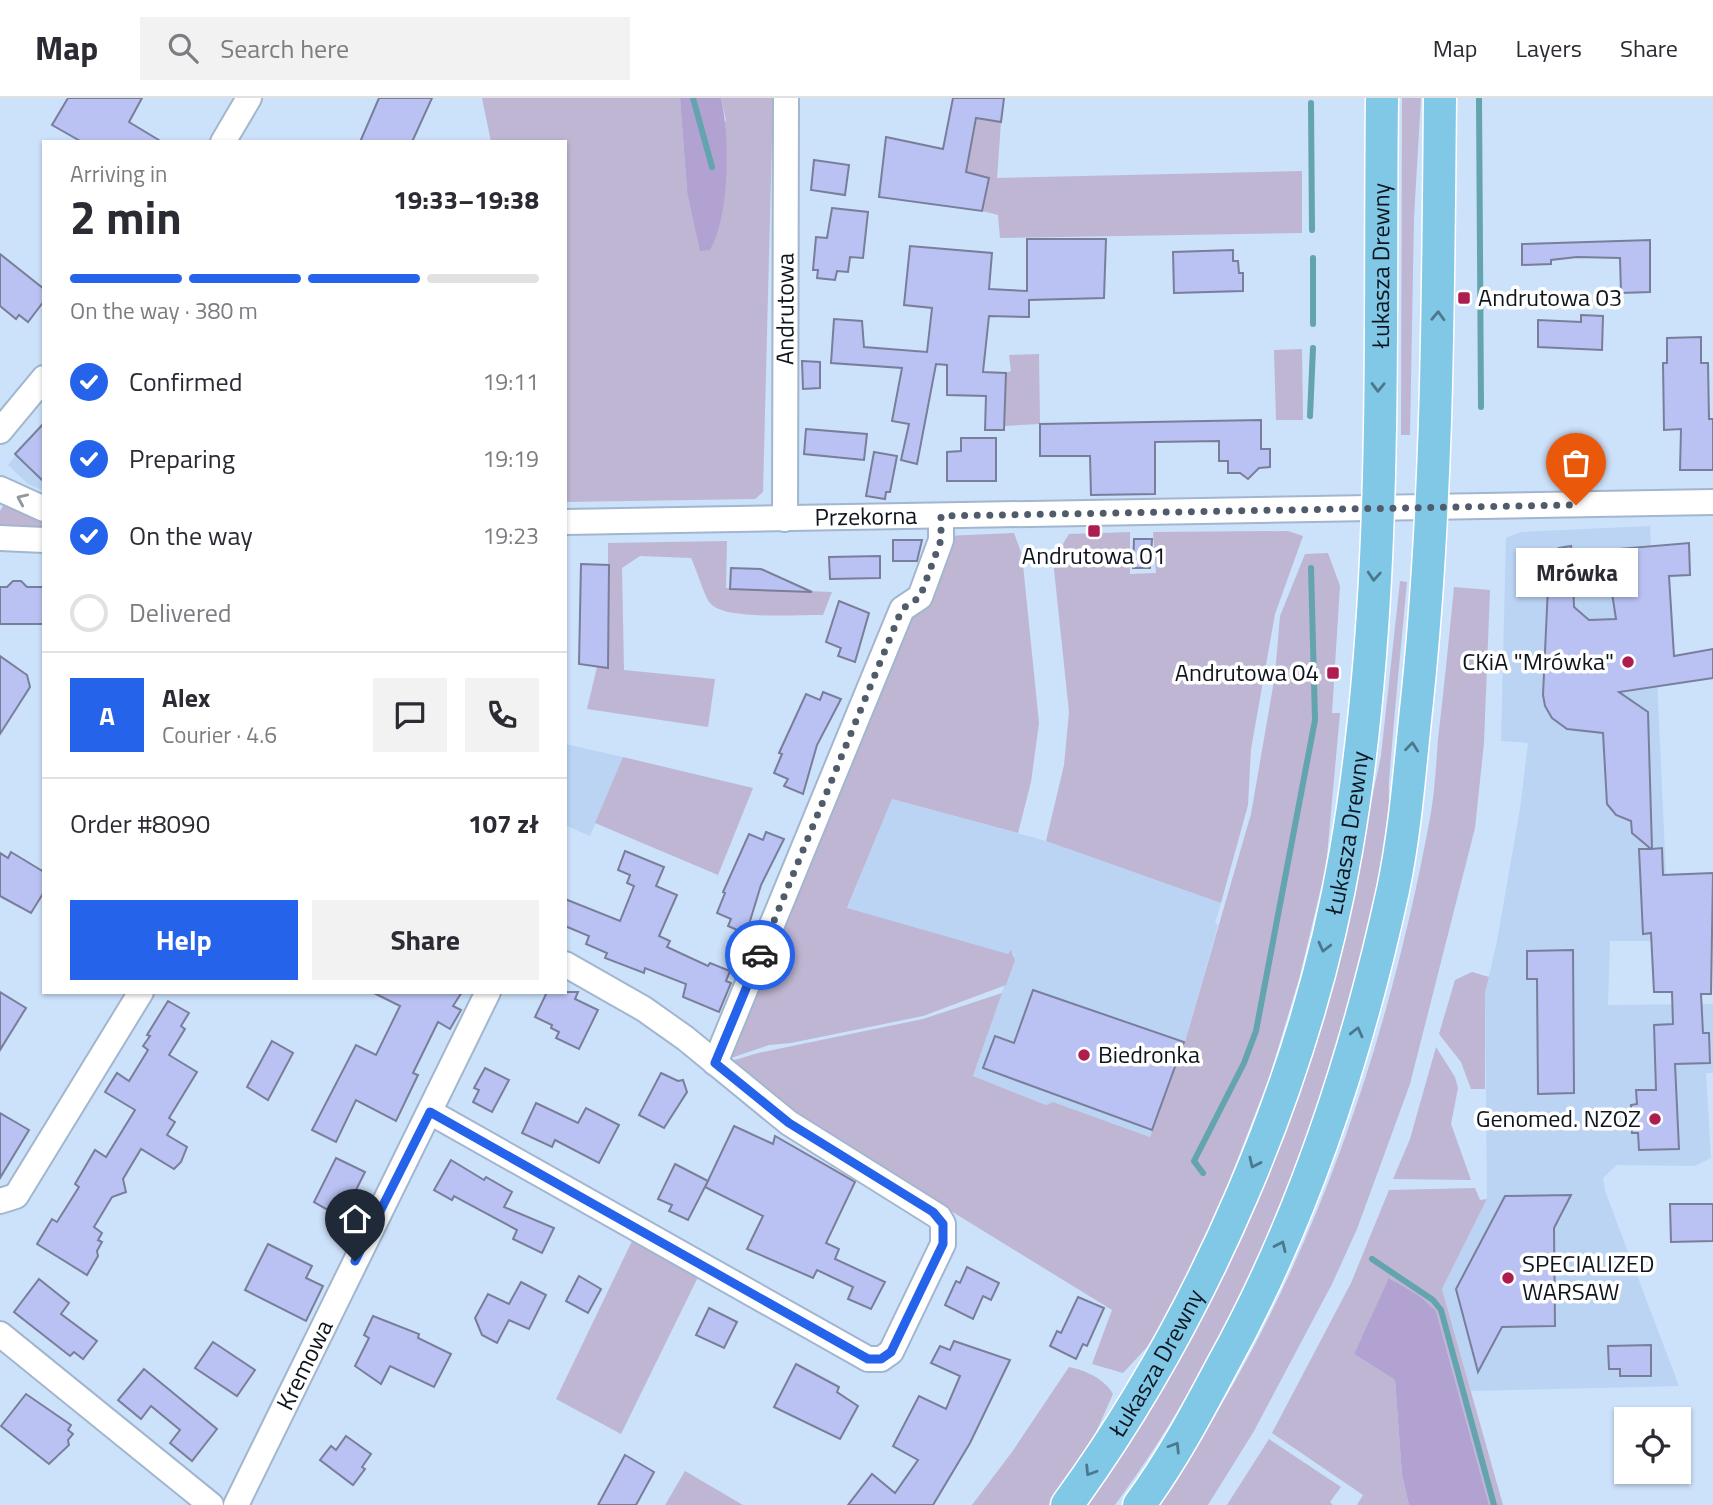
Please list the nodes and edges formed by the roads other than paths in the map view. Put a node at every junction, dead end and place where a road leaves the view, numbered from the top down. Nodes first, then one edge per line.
1 (249, 98) edge
2 (786, 98) edge
3 (1382, 98) edge
4 (1440, 98) edge
5 (224, 140) edge
6 (42, 380) edge
7 (0, 431) edge
8 (0, 489) edge
9 (1713, 502) edge
10 (1433, 507) junction
11 (42, 508) edge
12 (1377, 508) junction
13 (941, 516) junction
14 (785, 519) junction
15 (567, 522) edge
16 (0, 538) edge
17 (42, 540) edge
18 (567, 965) edge
19 (140, 994) edge
20 (487, 994) edge
21 (715, 1063) junction
22 (430, 1112) junction
23 (0, 1201) edge
24 (0, 1334) edge
25 (211, 1505) edge
26 (236, 1505) edge
27 (1067, 1505) edge
28 (1139, 1505) edge

1 - 5 street
2 - 14 street, Andrutowa
3 -> 12 main road, Łukasza Drewny
10 -> 4 main road
6 - 7 street
11 -> 8 street
9 - 10 street, Przekorna
10 - 12 street, Przekorna
28 -> 10 main road
12 - 13 street, Przekorna
12 -> 27 main road, Łukasza Drewny
13 - 14 street, Przekorna
13 - 21 street
14 - 15 street, Przekorna
16 - 17 street
18 - 21 street
19 - 23 street
20 - 22 street, Kremowa
21 - 22 street
22 - 26 street, Kremowa
24 - 25 street

